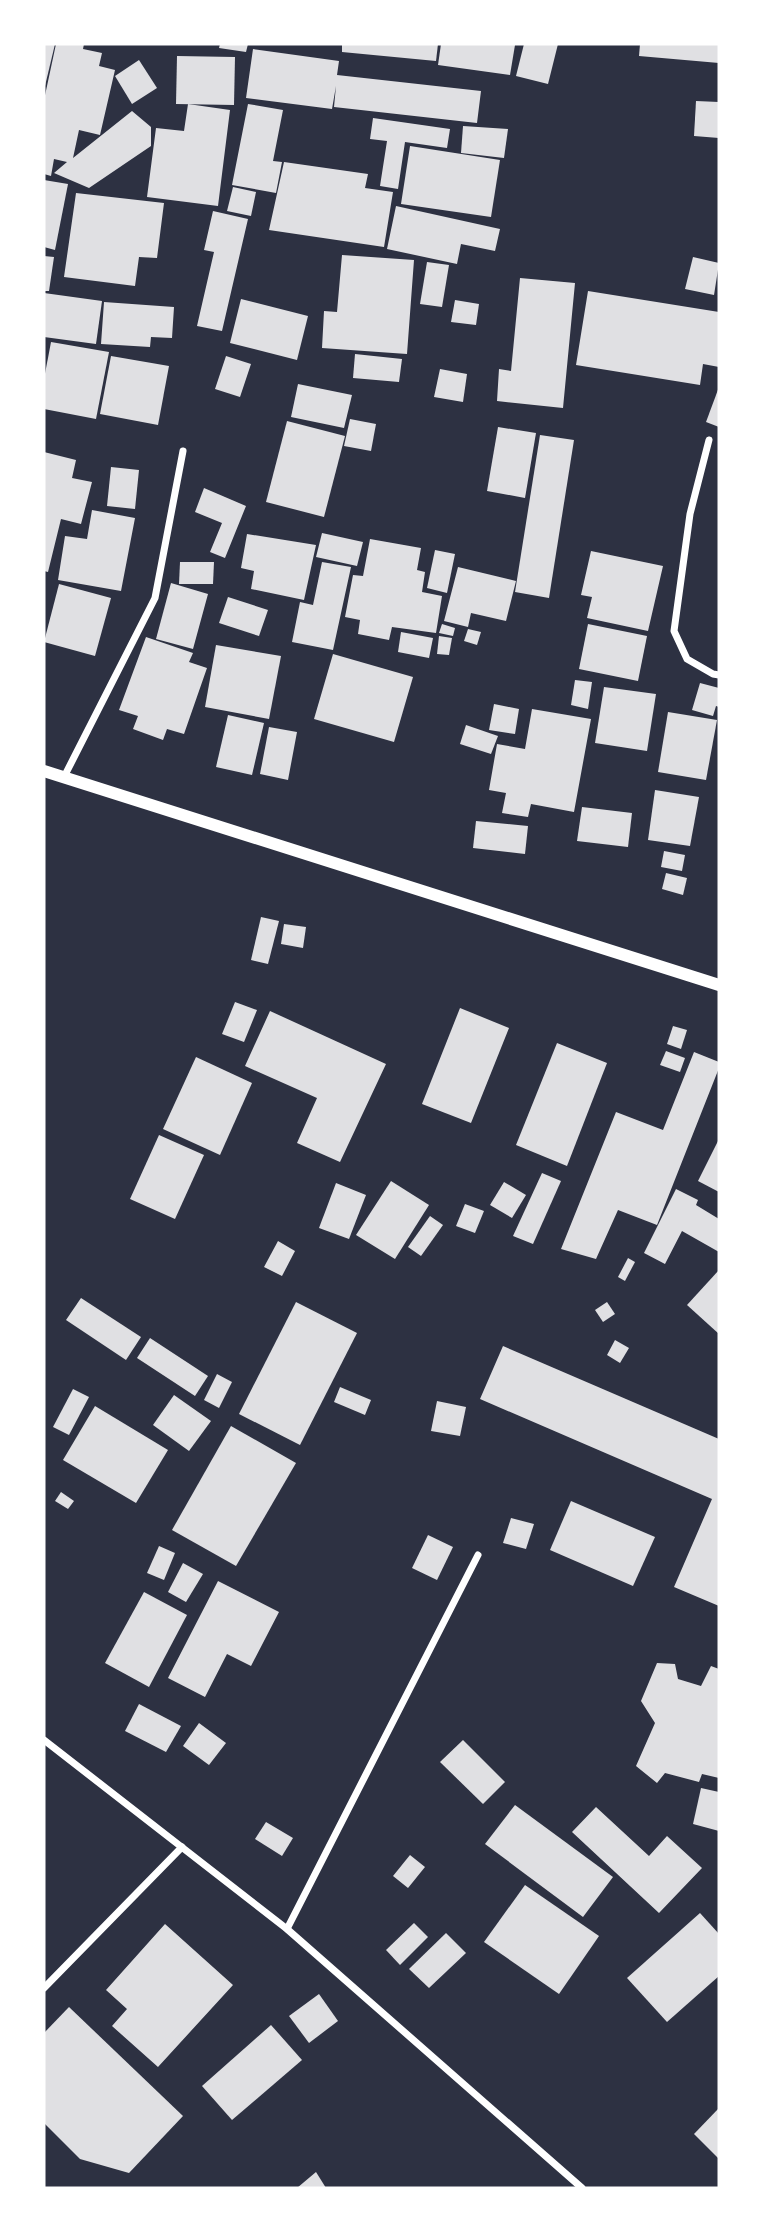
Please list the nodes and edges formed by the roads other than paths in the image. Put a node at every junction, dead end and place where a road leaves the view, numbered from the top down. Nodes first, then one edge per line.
1 (709, 440) dead end
2 (183, 451) dead end
3 (719, 674) edge
4 (44, 771) edge
5 (64, 777) junction
6 (719, 985) edge
7 (478, 1555) dead end
8 (44, 1740) edge
9 (182, 1847) junction
10 (287, 1929) junction
11 (44, 1988) edge
12 (582, 2188) edge

1 - 3 street
2 - 5 street
4 - 5 street
5 - 6 street
7 - 10 street
8 - 9 street
9 - 10 street
9 - 11 street
10 - 12 street

